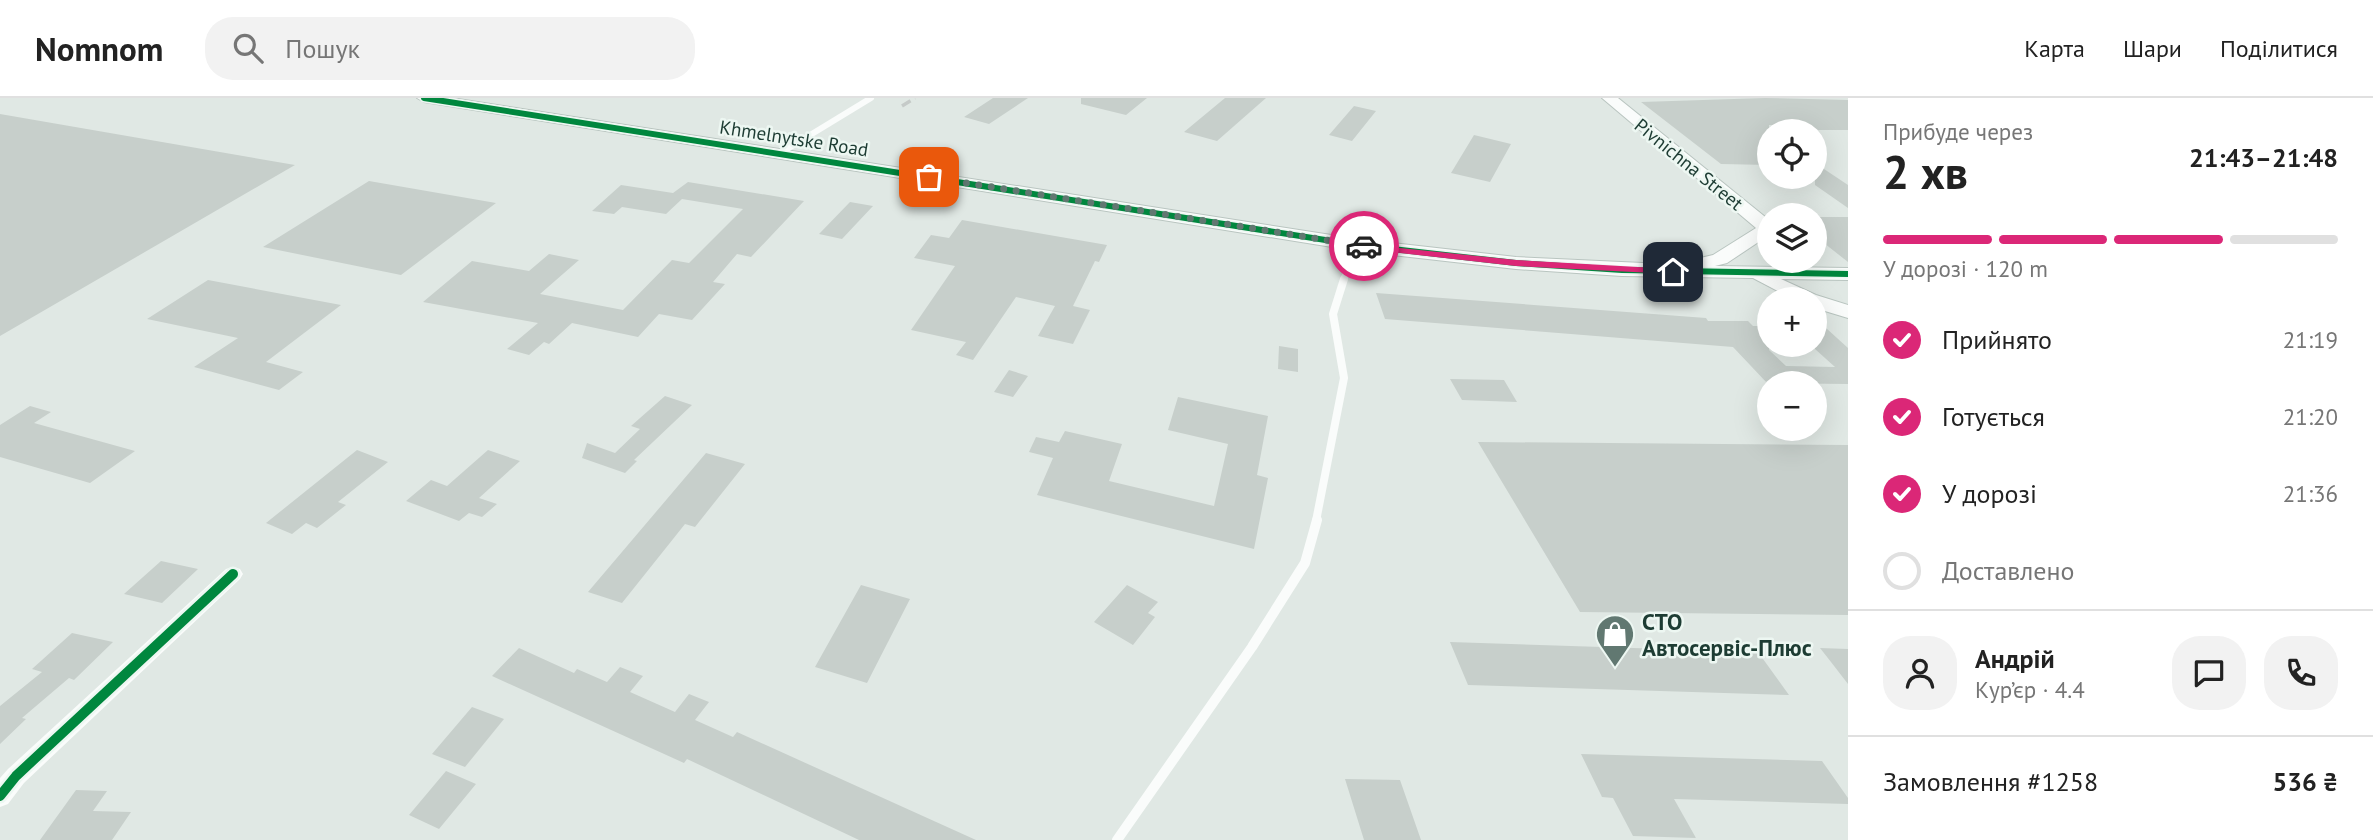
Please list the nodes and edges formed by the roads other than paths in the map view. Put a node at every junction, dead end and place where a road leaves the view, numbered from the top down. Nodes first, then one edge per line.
1 (424, 98) edge
2 (871, 98) edge
3 (1609, 98) edge
4 (779, 153) junction
5 (1757, 218) edge
6 (1757, 236) edge
7 (1357, 245) junction
8 (1673, 272) junction
9 (1755, 274) junction
10 (1826, 274) junction
11 (1848, 274) edge
12 (1783, 287) edge
13 (1848, 291) edge
14 (1827, 305) edge
15 (1848, 312) edge
16 (233, 574) dead end
17 (0, 796) edge
18 (1117, 840) edge

1 - 4 street, Khmelnytske Road
2 - 4 lane
3 - 5 street, Pivnichna Street
4 - 7 street, Khmelnytske Road
6 - 8 street
7 - 8 street, Khmelnytske Road
7 - 18 lane
8 - 9 street, Khmelnytske Road
9 - 10 street, Khmelnytske Road
9 - 12 street
10 - 11 street, Khmelnytske Road
10 - 13 street
14 - 15 street
16 - 17 street

